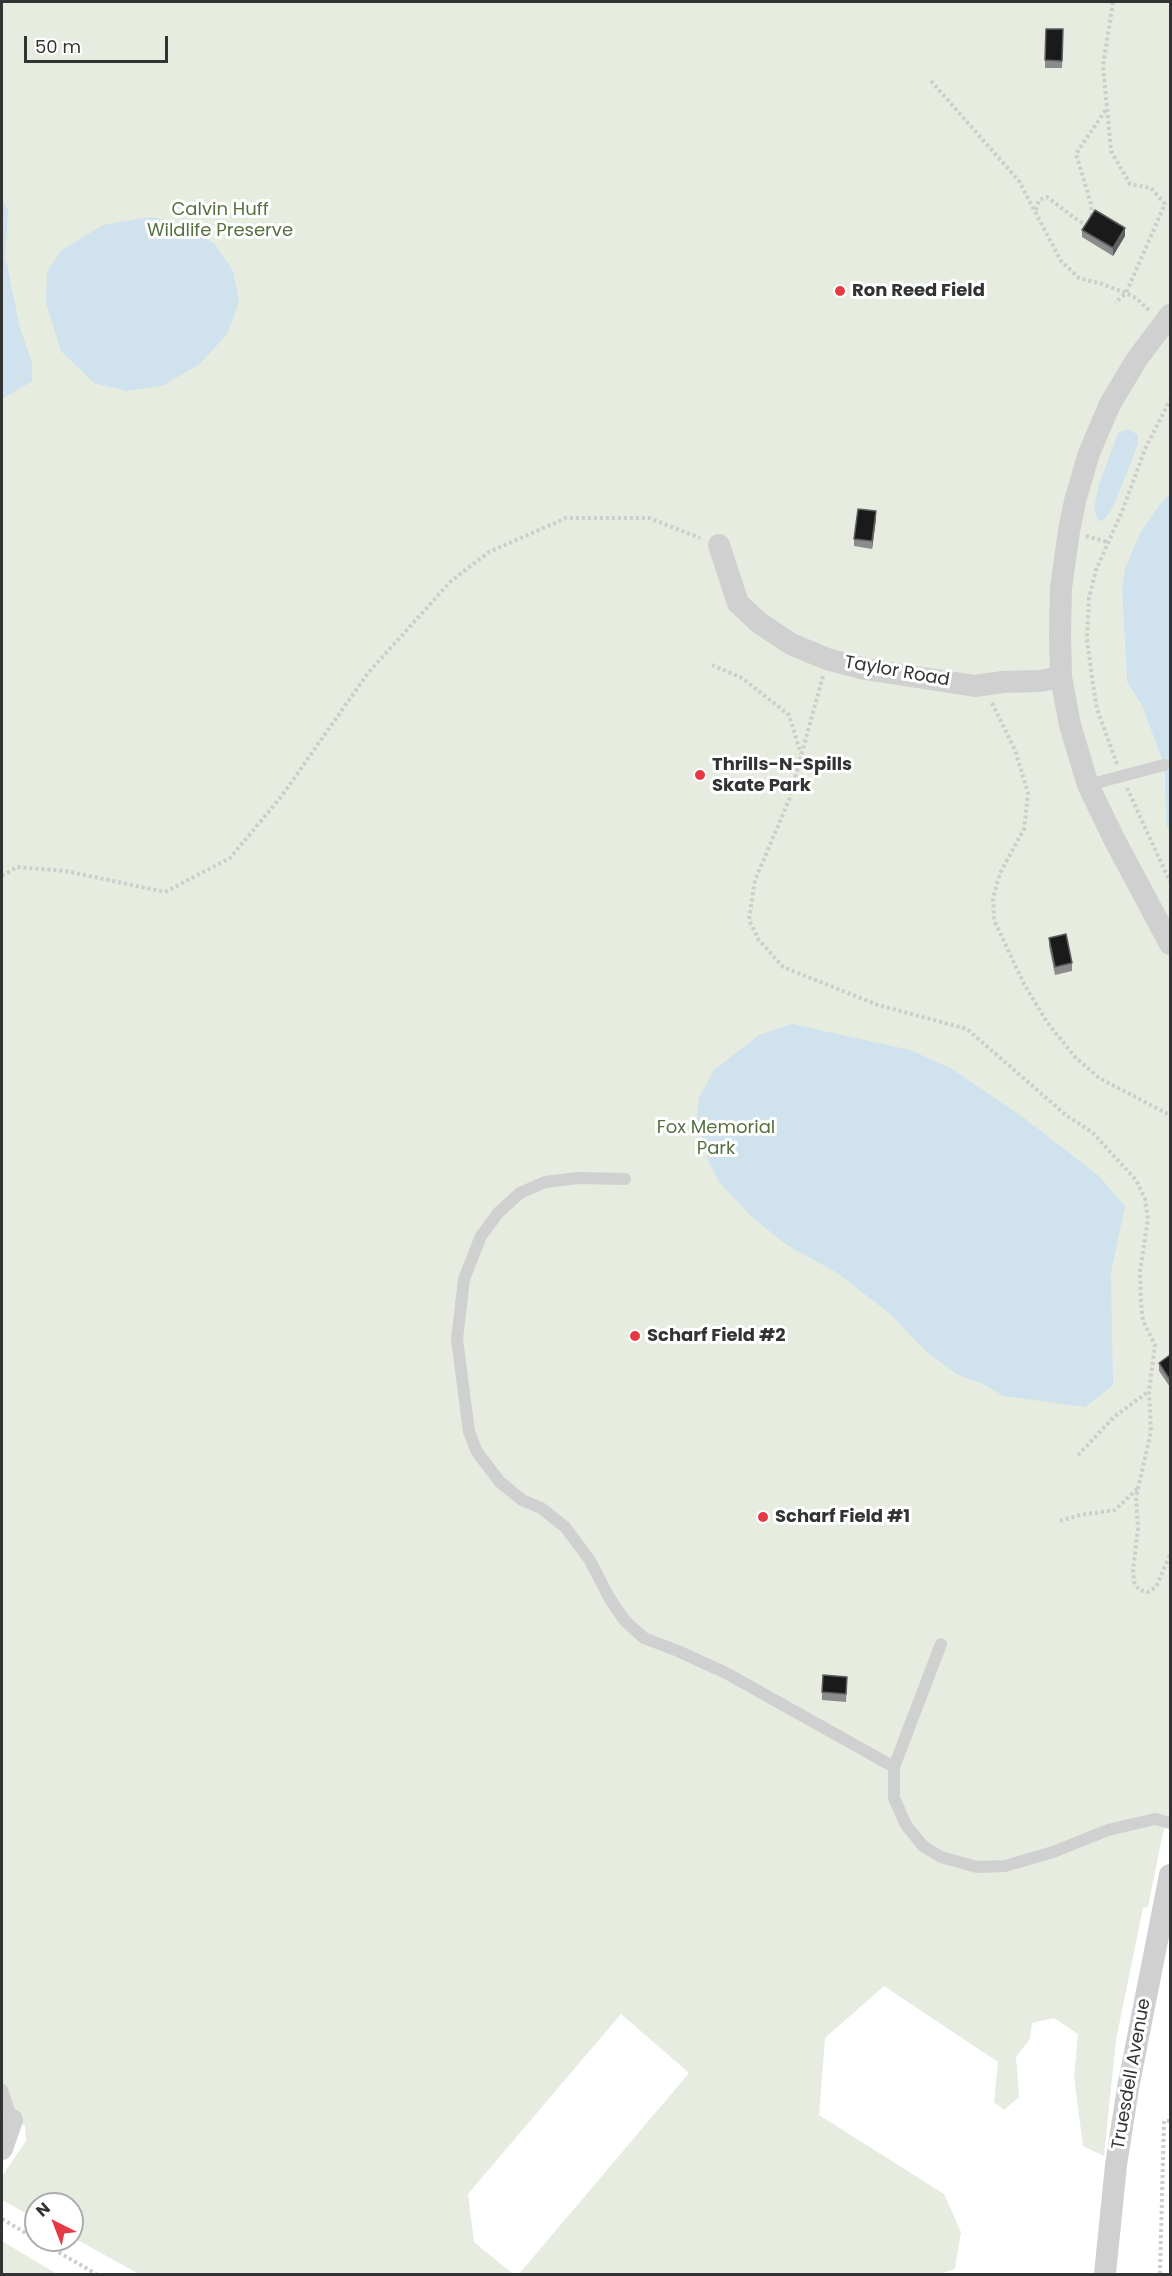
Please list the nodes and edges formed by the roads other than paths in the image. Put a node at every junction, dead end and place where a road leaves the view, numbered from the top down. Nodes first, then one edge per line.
1 (1170, 315) edge
2 (719, 545) road end
3 (1061, 677) junction
4 (1164, 765) dead end
5 (1088, 785) junction
6 (1170, 944) edge
7 (625, 1179) dead end
8 (941, 1644) dead end
9 (894, 1767) junction
10 (1170, 1823) edge
11 (1170, 1875) edge
12 (2, 2090) edge
13 (12, 2120) joint
14 (2, 2149) edge
15 (1105, 2274) edge

1 - 3 street
2 - 3 street, Taylor Road
3 - 5 street
4 - 5 lane
5 - 6 street
7 - 9 lane
8 - 9 lane
9 - 10 lane
11 - 15 street, Truesdell Avenue
12 - 13 lane
13 - 14 street

